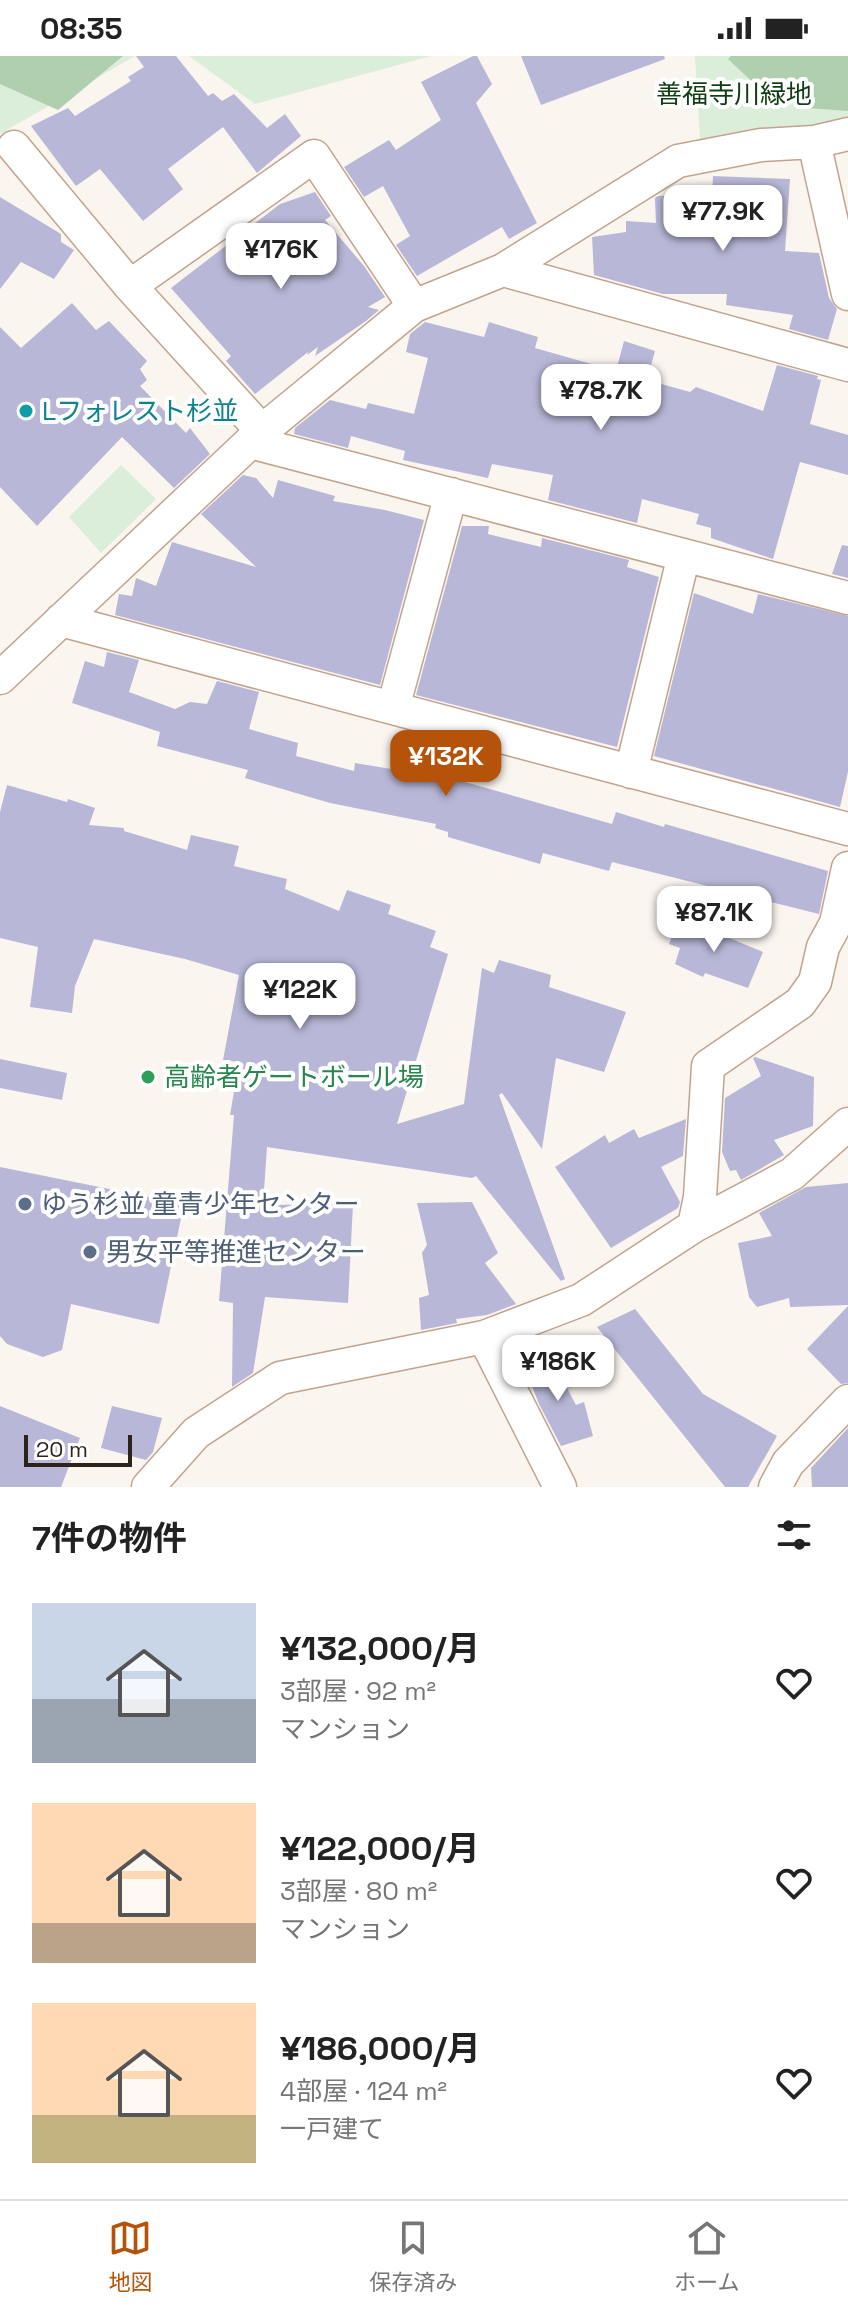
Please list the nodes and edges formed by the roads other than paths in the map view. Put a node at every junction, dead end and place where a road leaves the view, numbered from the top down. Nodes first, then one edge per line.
1 (848, 134) edge
2 (814, 142) junction
3 (14, 147) dead end
4 (503, 270) junction
5 (130, 286) junction
6 (848, 294) edge
7 (414, 306) junction
8 (848, 365) edge
9 (256, 436) junction
10 (451, 494) junction
11 (684, 555) junction
12 (848, 598) edge
13 (61, 620) junction
14 (0, 678) edge
15 (393, 708) junction
16 (631, 772) junction
17 (848, 829) edge
18 (848, 868) edge
19 (848, 1124) edge
20 (694, 1226) junction
21 (484, 1337) junction
22 (848, 1401) edge
23 (148, 1487) edge
24 (560, 1487) edge
25 (775, 1487) edge

1 - 2 street
2 - 4 street
2 - 6 street
3 - 5 street
4 - 7 street
4 - 8 street
5 - 7 street
5 - 9 street
7 - 9 street
9 - 10 street
9 - 13 street
10 - 11 street
10 - 15 street
11 - 12 street
11 - 16 street
13 - 14 street
13 - 15 street
15 - 16 street
16 - 17 street
18 - 20 street
19 - 20 street
20 - 21 street
21 - 23 street
21 - 24 street
22 - 25 street

